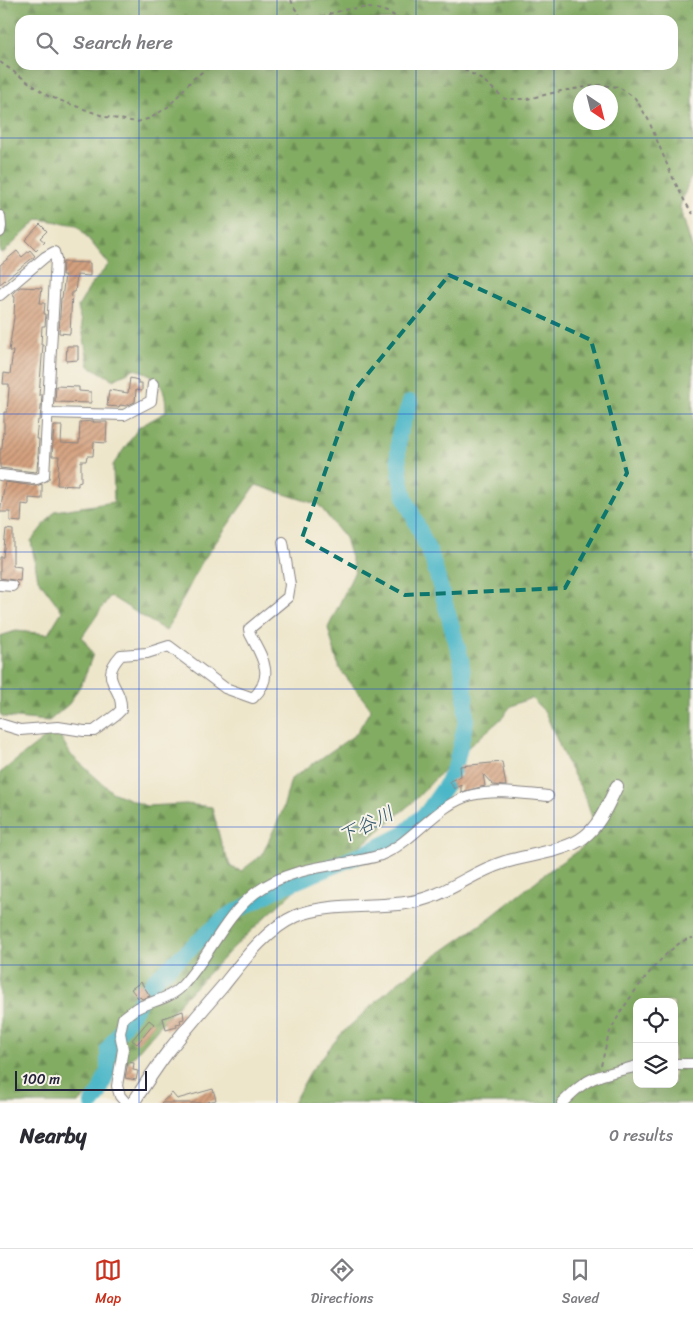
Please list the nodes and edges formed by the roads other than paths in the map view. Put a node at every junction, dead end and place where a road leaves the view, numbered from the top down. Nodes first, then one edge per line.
1 (0, 216) edge
2 (0, 232) edge
3 (0, 295) edge
4 (152, 384) dead end
5 (48, 413) junction
6 (0, 475) edge
7 (284, 542) dead end
8 (0, 585) edge
9 (12, 586) dead end
10 (0, 724) edge
11 (617, 786) dead end
12 (548, 796) dead end
13 (678, 1064) edge
14 (693, 1064) edge
15 (633, 1067) edge
16 (126, 1103) edge
17 (133, 1103) edge
18 (562, 1103) edge

1 - 2 street
3 - 5 street
4 - 5 street
5 - 6 street
7 - 10 street
8 - 9 street
11 - 17 street
12 - 16 street
13 - 14 street
15 - 18 street

